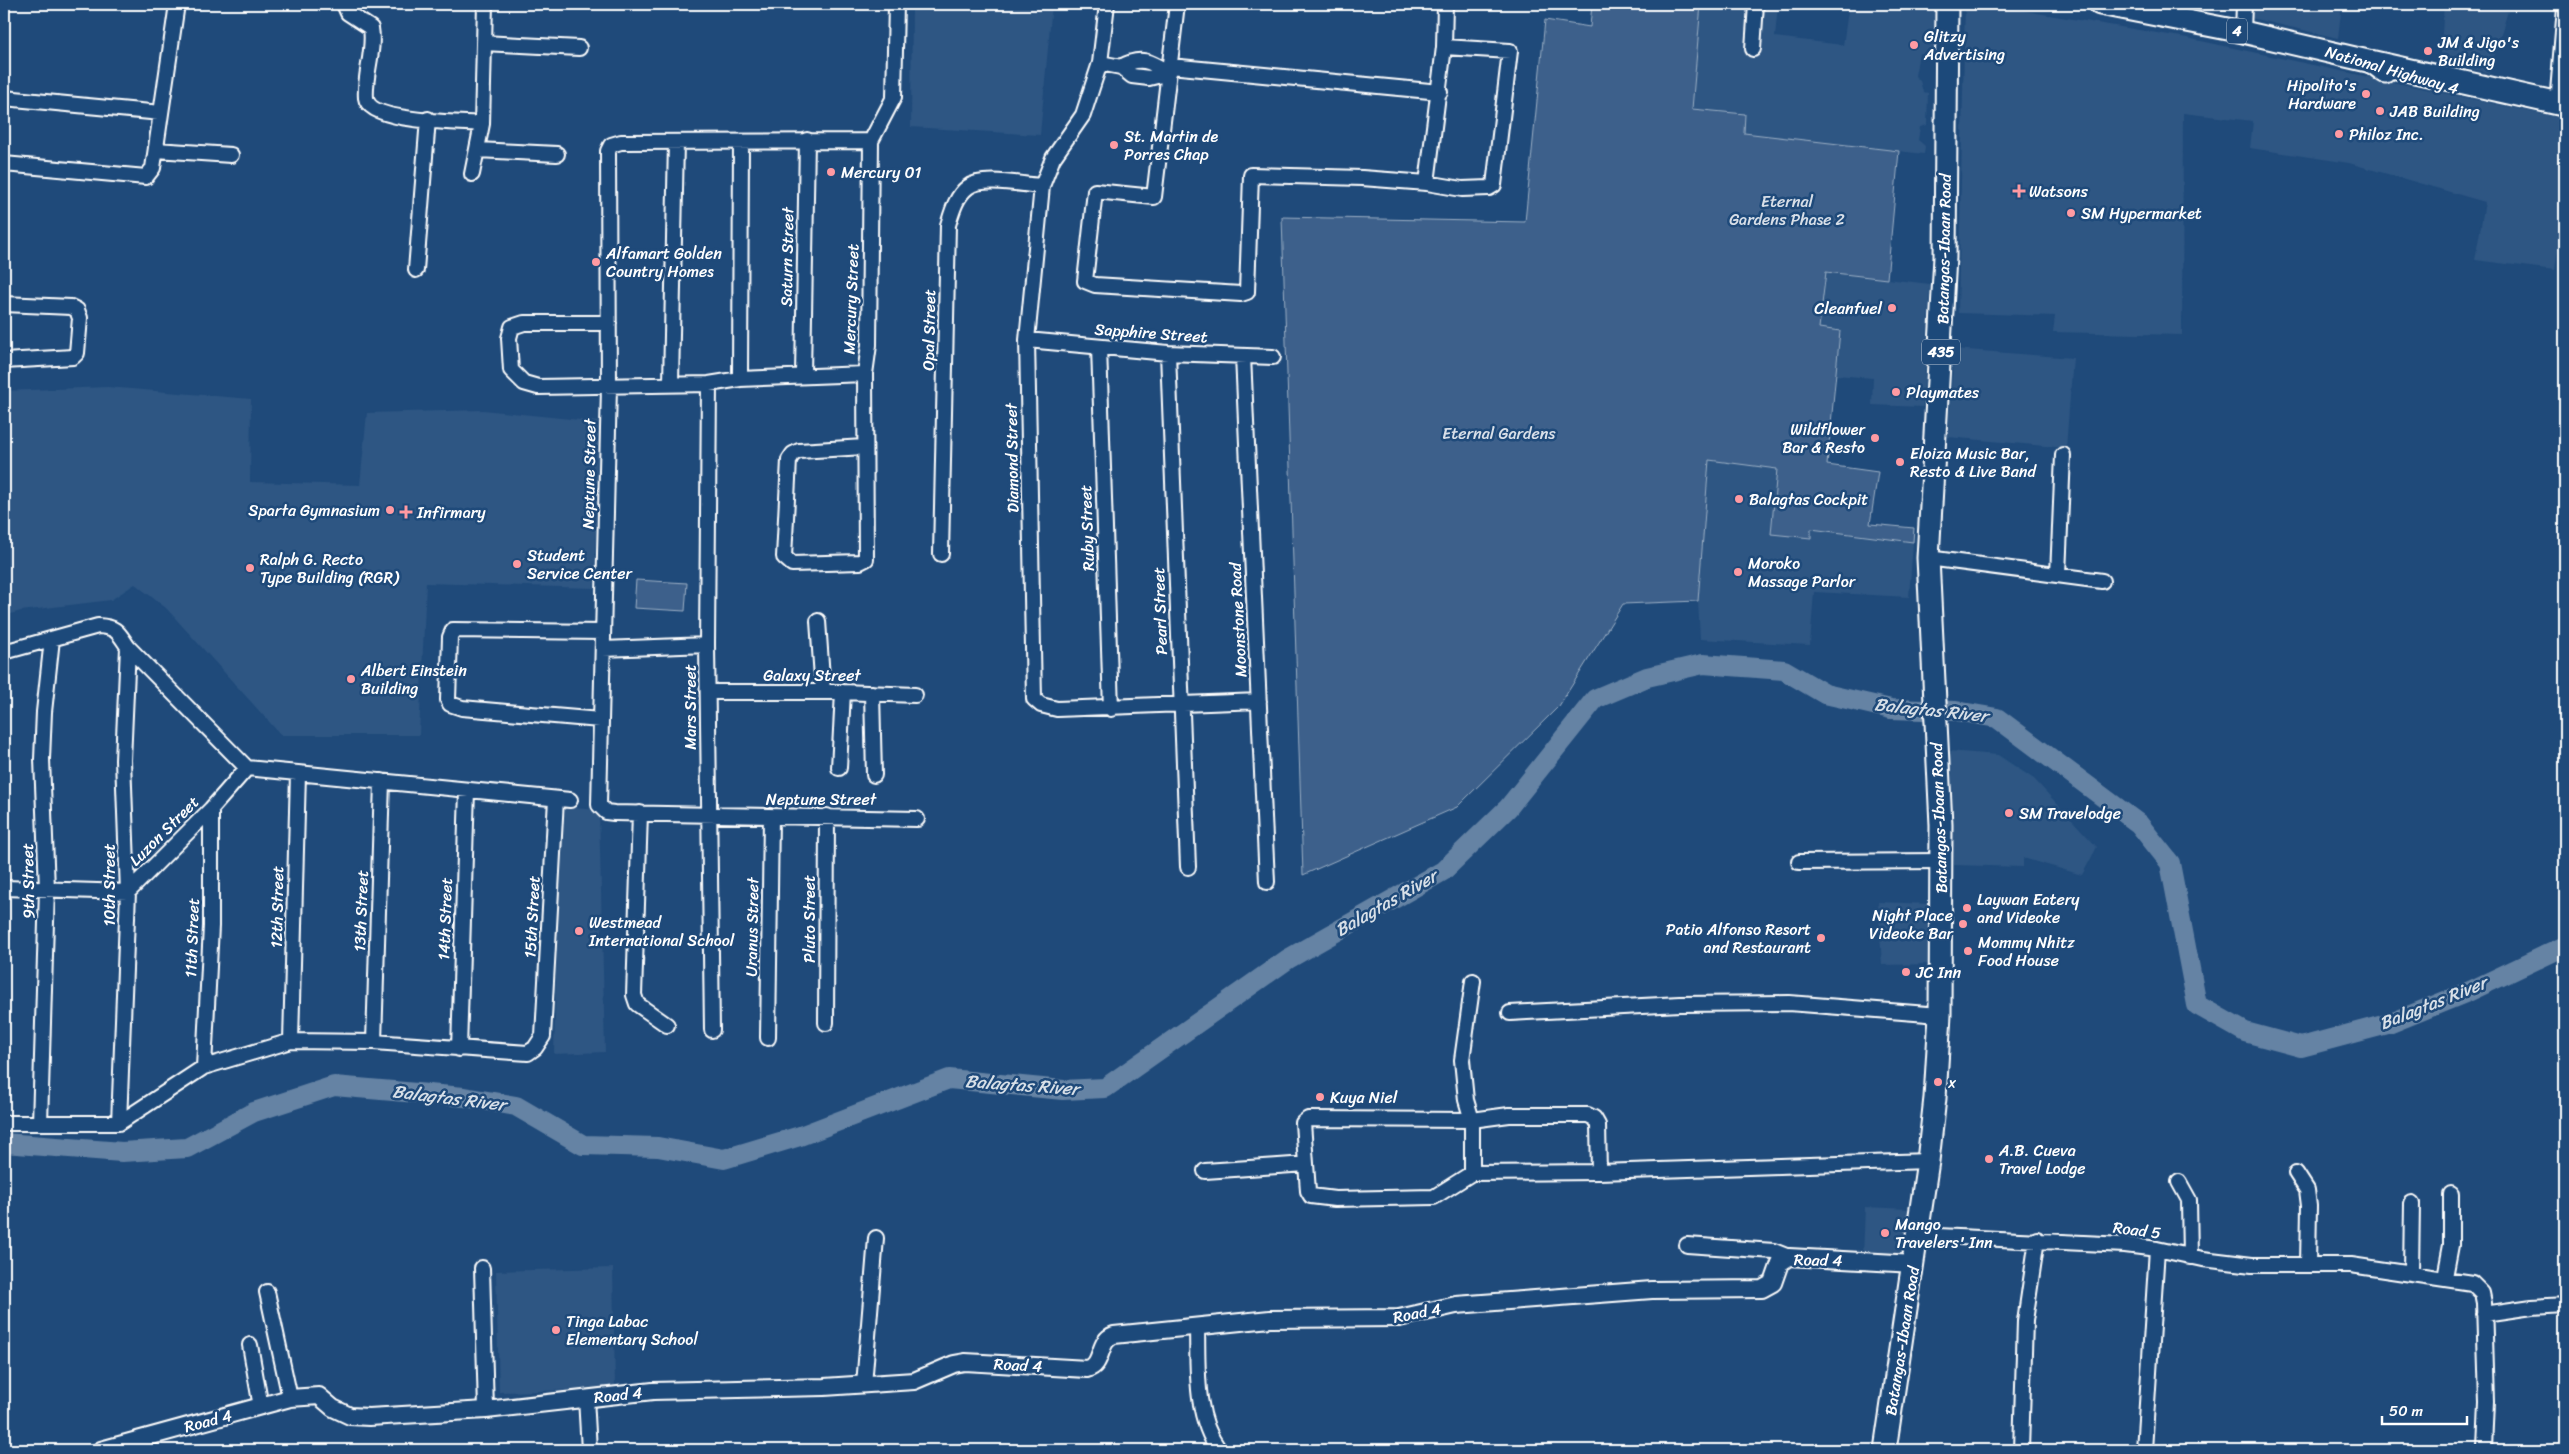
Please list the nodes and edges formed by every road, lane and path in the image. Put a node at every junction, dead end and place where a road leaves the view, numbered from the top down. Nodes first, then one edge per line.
1 (177, 4) edge
2 (344, 4) edge
3 (485, 4) edge
4 (896, 4) edge
5 (1107, 4) edge
6 (1177, 4) edge
7 (1445, 4) edge
8 (1756, 4) edge
9 (1947, 4) edge
10 (2100, 4) edge
11 (2244, 4) edge
12 (2565, 7) edge
13 (2243, 32) junction
14 (484, 43) junction
15 (1444, 47) junction
16 (579, 48) dead end
17 (1753, 49) dead end
18 (2378, 60) junction
19 (1100, 63) junction
20 (1169, 70) junction
21 (1440, 92) junction
22 (2563, 97) edge
23 (4, 98) edge
24 (161, 112) junction
25 (2565, 115) edge
26 (428, 120) junction
27 (482, 124) junction
28 (806, 140) junction
29 (871, 141) junction
30 (676, 142) junction
31 (741, 142) junction
32 (156, 150) junction
33 (478, 150) junction
34 (557, 154) dead end
35 (231, 155) dead end
36 (4, 164) edge
37 (472, 174) dead end
38 (1427, 183) junction
39 (1042, 186) junction
40 (416, 270) dead end
41 (4, 304) edge
42 (609, 323) junction
43 (1027, 340) junction
44 (1099, 347) junction
45 (1168, 353) junction
46 (1244, 356) junction
47 (1273, 357) dead end
48 (4, 361) edge
49 (865, 374) junction
50 (803, 376) junction
51 (740, 379) junction
52 (671, 384) junction
53 (709, 384) junction
54 (609, 387) junction
55 (864, 448) junction
56 (2063, 455) dead end
57 (941, 554) dead end
58 (1928, 558) junction
59 (2058, 575) junction
60 (2102, 581) dead end
61 (818, 621) dead end
62 (603, 632) junction
63 (52, 639) junction
64 (707, 645) junction
65 (128, 647) junction
66 (603, 649) junction
67 (4, 652) edge
68 (708, 692) junction
69 (823, 692) junction
70 (842, 692) junction
71 (872, 693) junction
72 (915, 695) dead end
73 (1259, 701) junction
74 (1182, 704) junction
75 (1110, 709) junction
76 (600, 720) junction
77 (247, 768) junction
78 (839, 768) dead end
79 (298, 773) junction
80 (874, 775) dead end
81 (382, 781) junction
82 (467, 790) junction
83 (556, 799) junction
84 (570, 800) dead end
85 (211, 809) junction
86 (640, 813) junction
87 (709, 816) junction
88 (771, 816) junction
89 (827, 816) junction
90 (917, 819) dead end
91 (1942, 861) junction
92 (1799, 862) dead end
93 (1188, 868) dead end
94 (1267, 882) dead end
95 (4, 888) edge
96 (47, 889) junction
97 (128, 892) junction
98 (1473, 981) dead end
99 (1510, 1013) dead end
100 (1940, 1014) junction
101 (826, 1023) dead end
102 (667, 1025) dead end
103 (712, 1030) dead end
104 (768, 1038) dead end
105 (291, 1042) junction
106 (374, 1042) junction
107 (458, 1049) junction
108 (204, 1067) junction
109 (1472, 1120) junction
110 (4, 1123) edge
111 (40, 1123) junction
112 (119, 1123) junction
113 (1928, 1160) junction
114 (1306, 1164) junction
115 (1205, 1171) dead end
116 (1599, 1172) junction
117 (1472, 1173) junction
118 (2296, 1173) dead end
119 (2179, 1182) dead end
120 (2451, 1194) dead end
121 (2412, 1203) dead end
122 (1918, 1235) junction
123 (876, 1238) dead end
124 (2037, 1239) junction
125 (1687, 1245) dead end
126 (2157, 1249) junction
127 (1789, 1257) junction
128 (2190, 1257) junction
129 (1914, 1264) junction
130 (2308, 1265) junction
131 (482, 1268) dead end
132 (2411, 1273) junction
133 (2445, 1278) junction
134 (267, 1292) dead end
135 (2565, 1305) edge
136 (2484, 1314) junction
137 (1198, 1326) junction
138 (250, 1346) dead end
139 (864, 1385) junction
140 (290, 1398) junction
141 (586, 1398) junction
142 (261, 1407) junction
143 (486, 1410) junction
144 (101, 1450) edge
145 (589, 1450) edge
146 (1219, 1450) edge
147 (1885, 1450) edge
148 (2021, 1450) edge
149 (2144, 1450) edge
150 (2485, 1450) edge

1 - 24 street
2 - 26 street
3 - 14 street
4 - 29 street, Mercury Street
5 - 19 street, Diamond Street
6 - 20 street
7 - 15 street
8 - 17 street
9 - 58 main road, Batangas-Ibaan Road / 435
10 - 13 main road, National Highway 4 / 4
11 - 13 street
12 - 22 street
13 - 18 main road, National Highway 4 / 4
14 - 16 street
14 - 27 street
15 - 21 street
15 - 38 street
18 - 22 highway
18 - 25 main road, National Highway 4 / 4
19 - 20 street
19 - 39 street, Diamond Street
20 - 21 street
20 - 38 street
21 - 38 street
23 - 24 street
24 - 32 street
26 - 27 street
26 - 40 street
27 - 33 street
28 - 29 street, Neptune Street
28 - 31 street, Neptune Street
28 - 50 street, Saturn Street
29 - 49 street, Mercury Street
30 - 31 street, Neptune Street
30 - 42 street, Neptune Street
30 - 52 street
31 - 51 street
32 - 35 street
32 - 36 street
33 - 34 street
33 - 37 street
39 - 43 street, Diamond Street
39 - 57 street, Opal Street
41 - 48 street
42 - 54 street, Neptune Street
42 - 54 street, Mercury Street
43 - 44 street, Sapphire Street
43 - 75 street, Diamond Street
44 - 45 street, Sapphire Street
44 - 75 street, Ruby Street
45 - 46 street, Sapphire Street
45 - 74 street, Pearl Street
46 - 47 street, Sapphire Street
46 - 73 street, Moonstone Road
49 - 50 street, Mercury Street
49 - 55 street
50 - 51 street, Mercury Street
51 - 53 street, Mercury Street
52 - 53 street, Mercury Street
52 - 54 street, Mercury Street
53 - 64 street, Mars Street
54 - 62 street, Neptune Street
55 - 55 street
56 - 59 street
58 - 59 street
58 - 91 main road, Batangas-Ibaan Road / 435
59 - 60 street
61 - 69 street
62 - 66 street, Neptune Street
62 - 76 street
63 - 65 street
63 - 67 street
63 - 96 street, 9th Street
64 - 66 street
64 - 68 street, Mars Street
65 - 77 street
65 - 97 street, 10th Street
66 - 76 street, Neptune Street
68 - 69 street, Galaxy Street
68 - 87 street, Mars Street
69 - 70 street, Galaxy Street
70 - 71 street, Galaxy Street
70 - 78 street
71 - 72 street, Galaxy Street
71 - 80 street
73 - 74 street, Diamond Street
73 - 94 street, Moonstone Road
74 - 75 street, Diamond Street
74 - 93 street, Pearl Street
76 - 86 street, Neptune Street
77 - 79 street
77 - 85 street, Luzon Street
79 - 81 street
79 - 105 street, 12th Street
81 - 82 street
81 - 106 street, 13th Street
82 - 83 street
82 - 107 street, 14th Street
83 - 84 street
83 - 107 street, 15th Street
85 - 97 street, Luzon Street
85 - 108 street, 11th Street
86 - 87 street, Neptune Street
86 - 102 street
87 - 88 street, Neptune Street
87 - 103 street, Mars Street
88 - 89 street, Neptune Street
88 - 104 street, Uranus Street
89 - 90 street, Neptune Street
89 - 101 street, Pluto Street
91 - 92 street
91 - 100 main road, Batangas-Ibaan Road / 435
95 - 96 street, Luzon Street
96 - 97 street, Luzon Street
96 - 111 street, 9th Street
97 - 112 street, 10th Street
98 - 109 street
99 - 100 street
100 - 113 main road, Batangas-Ibaan Road / 435
105 - 106 street
105 - 108 street
106 - 107 street
108 - 112 street
109 - 114 street
109 - 116 street
109 - 117 street
110 - 111 street
111 - 112 street
113 - 116 street
113 - 122 main road, Batangas-Ibaan Road / 435
114 - 115 street
114 - 117 street
116 - 117 street
118 - 130 street
119 - 128 street
120 - 133 street
121 - 132 street
122 - 124 street, Road 5
122 - 129 main road, Batangas-Ibaan Road / 435
123 - 139 street
124 - 126 street, Road 5
124 - 148 street
125 - 127 street
126 - 128 street, Road 5
126 - 149 street
127 - 129 street, Road 4
127 - 137 street, Road 4
128 - 130 street, Road 5
129 - 147 main road, Batangas-Ibaan Road / 435
130 - 132 street, Road 5
131 - 143 street
132 - 133 street, Road 5
133 - 136 street, Road 5
134 - 140 street
135 - 136 street
136 - 150 street
137 - 139 street, Road 4
137 - 146 street
138 - 142 street
139 - 141 street, Road 4
140 - 142 street, Road 4
140 - 143 street, Road 4
141 - 143 street, Road 4
141 - 145 street
142 - 144 street, Road 4

